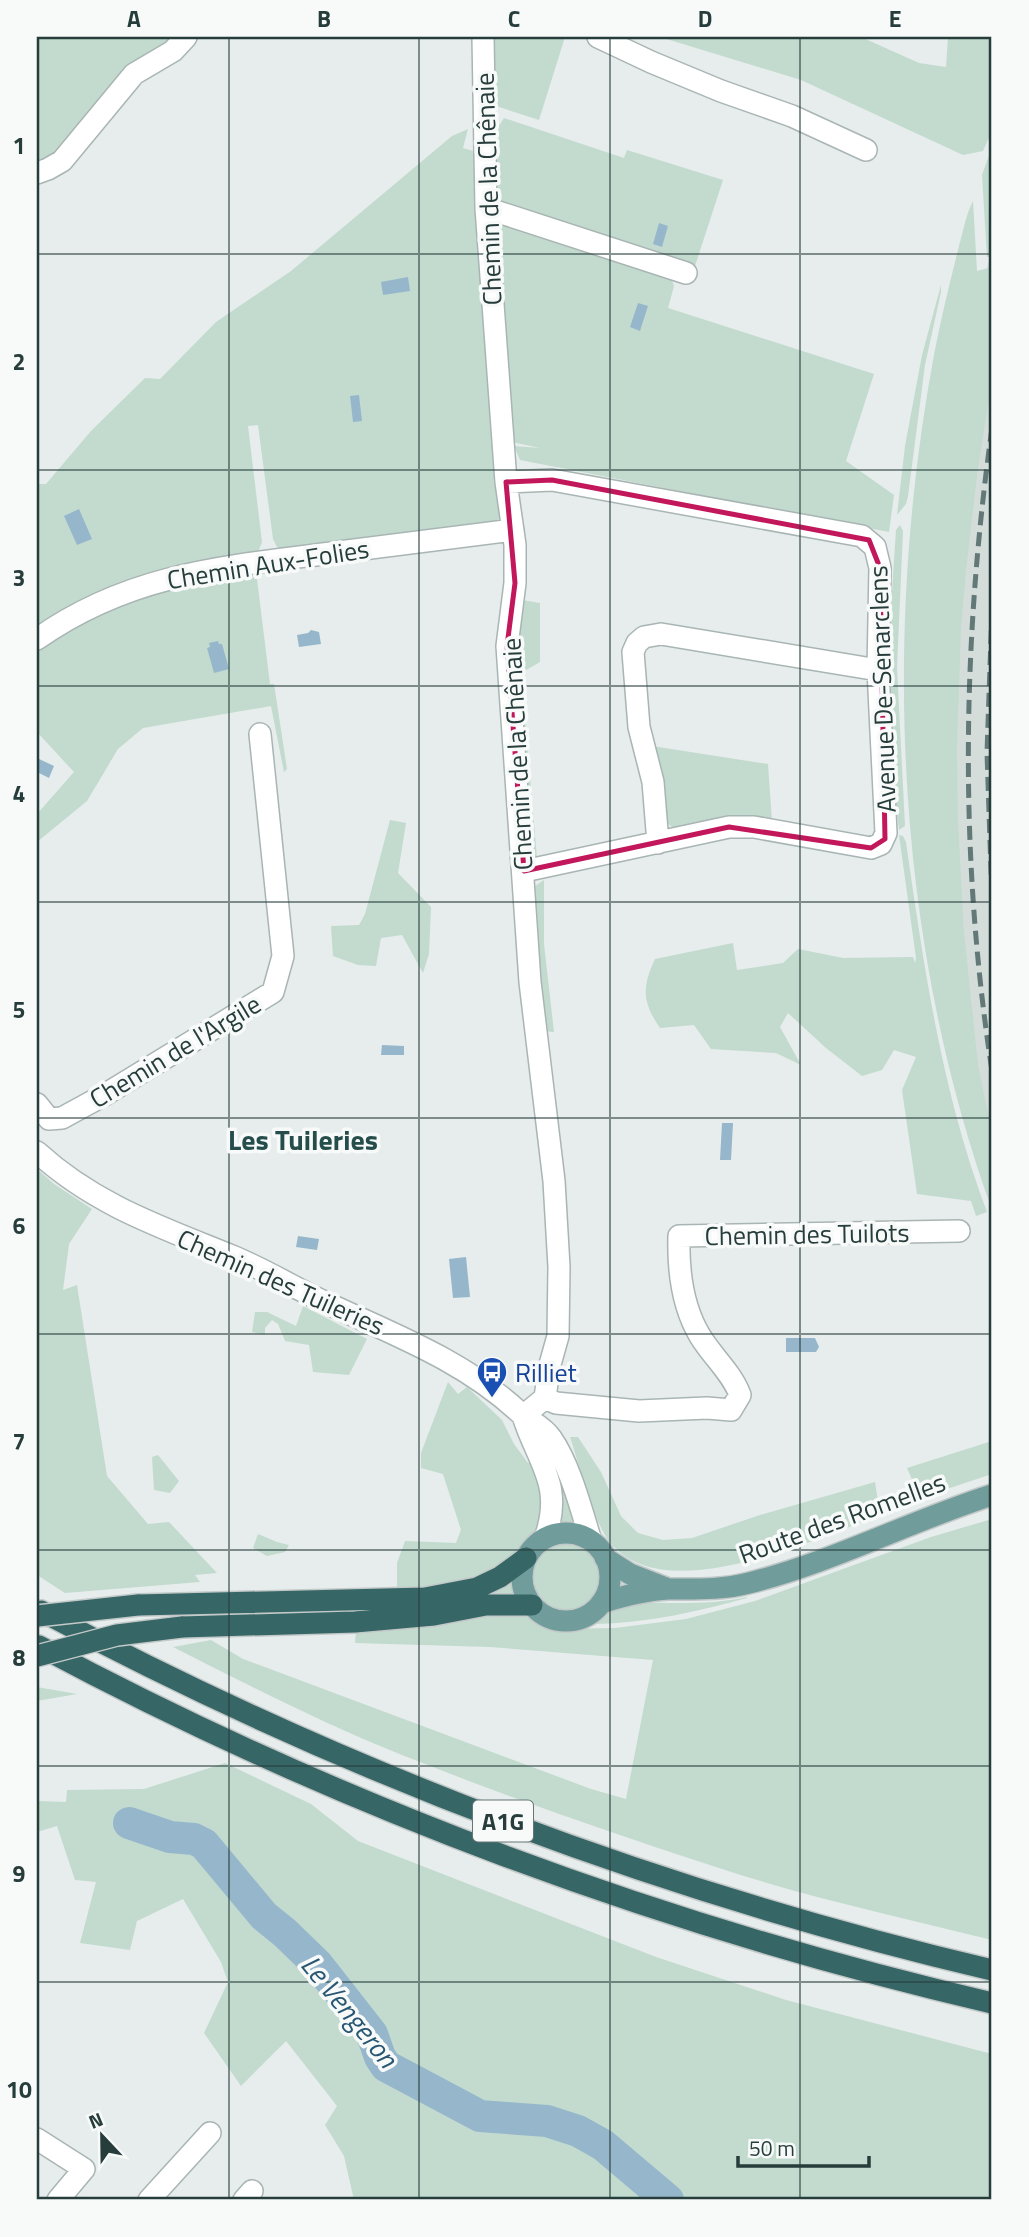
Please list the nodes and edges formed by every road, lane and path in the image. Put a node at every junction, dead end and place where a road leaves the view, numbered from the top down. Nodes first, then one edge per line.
1 (186, 37) edge
2 (483, 37) edge
3 (598, 37) edge
4 (866, 150) dead end
5 (37, 173) edge
6 (486, 208) junction
7 (686, 273) dead end
8 (506, 482) junction
9 (513, 530) junction
10 (37, 639) edge
11 (877, 670) junction
12 (260, 734) dead end
13 (658, 843) junction
14 (524, 872) junction
15 (37, 1104) edge
16 (37, 1152) edge
17 (959, 1231) dead end
18 (545, 1398) junction
19 (523, 1416) junction
20 (992, 1495) edge
21 (545, 1538) junction
22 (591, 1541) junction
23 (526, 1558) junction
24 (605, 1559) junction
25 (668, 1589) junction
26 (601, 1603) junction
27 (532, 1605) junction
28 (37, 1609) edge
29 (37, 1616) edge
30 (37, 1645) edge
31 (37, 1656) edge
32 (992, 1970) edge
33 (992, 2003) edge
34 (210, 2133) dead end
35 (37, 2139) edge
36 (58, 2200) edge
37 (149, 2200) edge

1 - 5 street
2 - 6 street, Chemin de la Chênaie
3 - 4 street
6 - 7 street
6 - 8 street, Chemin de la Chênaie
8 - 9 street, Chemin de la Chênaie
8 - 11 street, Avenue De-Senarclens
9 - 10 street, Chemin Aux-Folies
9 - 14 street, Chemin de la Chênaie
11 - 13 street, Avenue De-Senarclens
11 - 13 street
12 - 15 street, Chemin de l'Argile
13 - 14 street, Avenue De-Senarclens
14 - 18 street, Chemin de la Chênaie
16 - 19 street, Chemin des Tuileries
17 - 18 street, Chemin des Tuilots
18 - 19 street
19 - 21 street, Chemin des Tuileries
19 - 22 street, Chemin des Tuileries
20 - 25 main road, Route des Romelles
21 - 22 main road
21 - 23 main road
22 - 24 main road
23 - 27 main road
23 - 29 highway, bridge
24 - 25 main road, Route des Romelles
24 - 26 main road
25 - 26 main road, Route des Romelles
26 - 27 main road
27 - 31 highway, bridge
28 - 32 highway, A1G
30 - 33 highway, A1G
34 - 37 street
35 - 36 street

